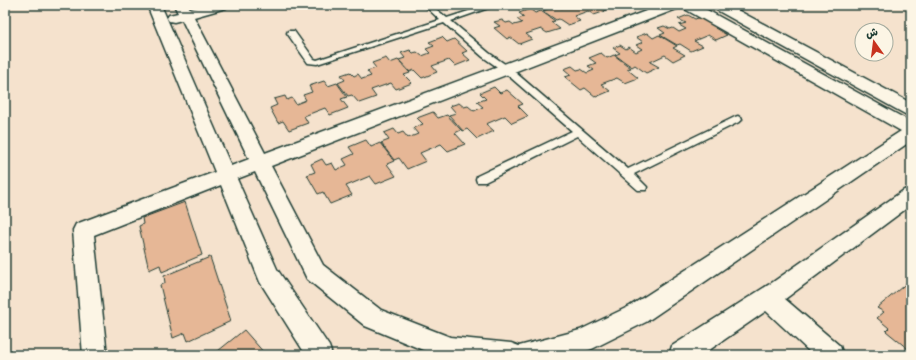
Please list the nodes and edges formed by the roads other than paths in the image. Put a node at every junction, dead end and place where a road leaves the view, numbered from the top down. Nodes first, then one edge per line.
1 (221, 5) edge
2 (427, 5) edge
3 (494, 5) edge
4 (674, 5) edge
5 (688, 5) edge
6 (718, 5) edge
7 (168, 10) edge
8 (445, 20) junction
9 (291, 33) dead end
10 (506, 69) junction
11 (911, 110) edge
12 (738, 119) dead end
13 (911, 129) edge
14 (578, 132) junction
15 (911, 133) edge
16 (260, 162) junction
17 (626, 174) junction
18 (226, 175) junction
19 (481, 179) dead end
20 (642, 187) dead end
21 (911, 195) edge
22 (768, 298) junction
23 (95, 355) edge
24 (320, 355) edge
25 (511, 355) edge
26 (527, 355) edge
27 (681, 355) edge
28 (831, 355) edge

1 - 7 street
2 - 8 lane
3 - 8 lane
4 - 10 street
5 - 13 street
6 - 11 street
7 - 16 street
7 - 18 street
8 - 9 lane
8 - 10 lane
10 - 14 lane
10 - 16 street
12 - 17 lane
14 - 17 lane
14 - 19 lane
15 - 26 street
16 - 18 street
16 - 25 street
17 - 20 lane
18 - 23 street
18 - 24 street
21 - 22 street
22 - 27 street
22 - 28 street

